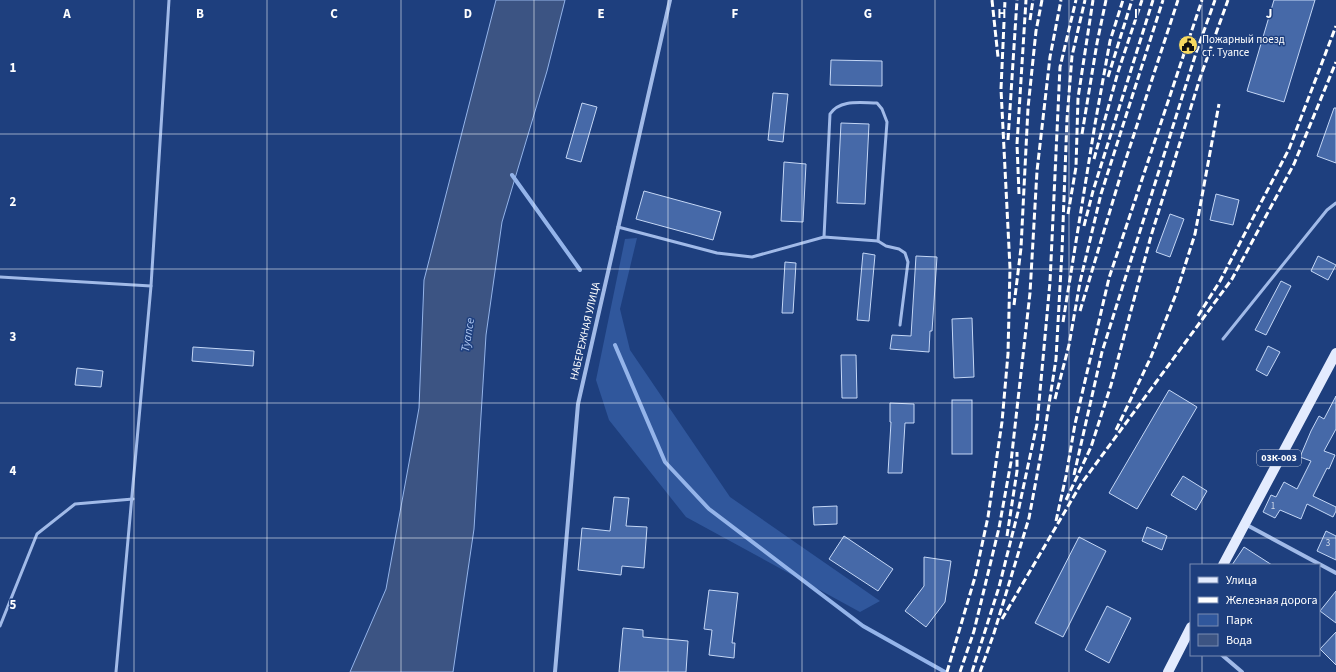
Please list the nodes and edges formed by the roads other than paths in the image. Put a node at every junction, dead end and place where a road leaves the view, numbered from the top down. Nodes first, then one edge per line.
1 (169, 0) edge
2 (670, 0) edge
3 (1336, 203) edge
4 (618, 227) junction
5 (824, 237) junction
6 (878, 242) junction
7 (0, 277) edge
8 (151, 286) junction
9 (900, 325) dead end
10 (1223, 339) dead end
11 (1336, 353) edge
12 (133, 499) junction
13 (1244, 524) junction
14 (1224, 564) edge
15 (1319, 564) edge
16 (1320, 564) edge
17 (1336, 573) edge
18 (0, 626) edge
19 (1190, 629) edge
20 (1223, 656) edge
21 (116, 672) edge
22 (555, 672) edge
23 (1168, 672) edge
24 (1242, 672) edge

1 - 8 lane
2 - 4 street, НАБЕРЕЖНАЯ УЛИЦА
3 - 10 lane
4 - 5 lane
4 - 22 street, НАБЕРЕЖНАЯ УЛИЦА
5 - 6 lane
5 - 6 lane
6 - 9 lane
7 - 8 lane
8 - 12 lane
11 - 13 main road, 03К-003
12 - 18 lane
12 - 21 lane
13 - 14 main road, 03К-003
13 - 15 street
16 - 17 street
19 - 23 main road
20 - 24 street

